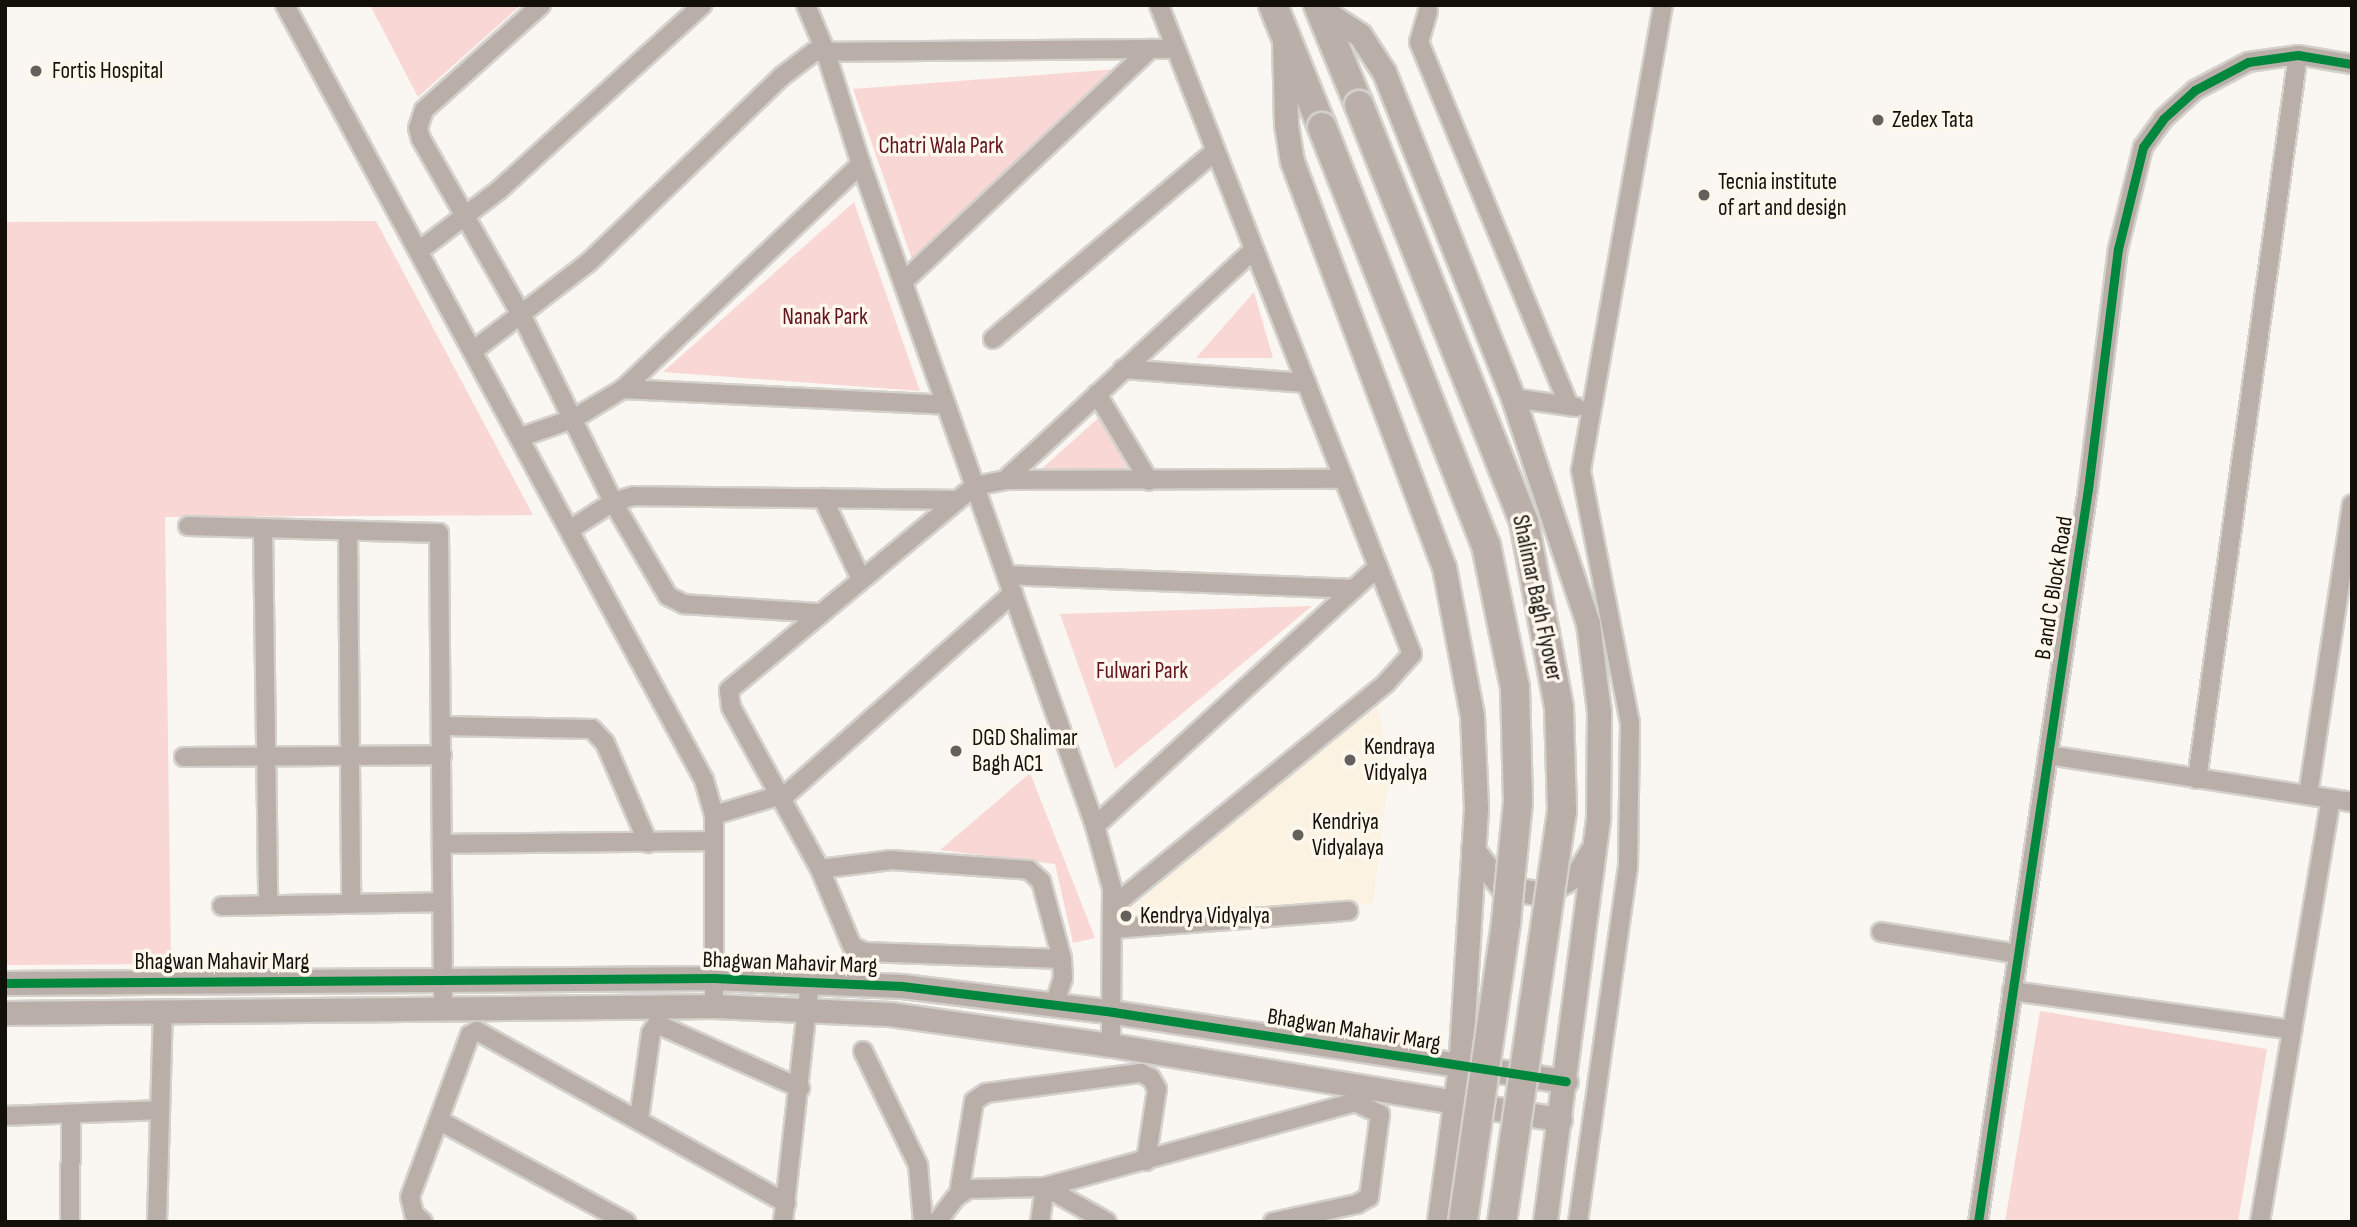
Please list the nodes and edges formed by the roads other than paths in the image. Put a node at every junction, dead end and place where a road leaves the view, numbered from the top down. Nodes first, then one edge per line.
1 (285, 5) edge
2 (541, 5) edge
3 (702, 5) edge
4 (806, 5) edge
5 (1159, 5) edge
6 (1663, 5) edge
7 (1319, 6) edge
8 (1428, 11) dead end
9 (1278, 17) edge
10 (1150, 49) junction
11 (1174, 49) junction
12 (825, 50) junction
13 (2298, 55) junction
14 (2352, 64) edge
15 (1213, 153) junction
16 (861, 164) junction
17 (466, 217) junction
18 (420, 250) junction
19 (1251, 252) junction
20 (903, 282) junction
21 (522, 316) junction
22 (993, 339) dead end
23 (474, 350) junction
24 (1124, 369) junction
25 (1306, 383) junction
26 (623, 388) junction
27 (1097, 394) junction
28 (1513, 398) junction
29 (946, 405) junction
30 (1569, 406) junction
31 (1590, 409) junction
32 (573, 419) junction
33 (521, 437) junction
34 (1344, 479) junction
35 (1005, 480) junction
36 (1149, 481) junction
37 (975, 486) junction
38 (824, 498) junction
39 (955, 500) junction
40 (613, 502) junction
41 (2352, 504) edge
42 (188, 526) dead end
43 (263, 528) junction
44 (571, 529) junction
45 (348, 531) junction
46 (1378, 566) junction
47 (2347, 570) edge
48 (1007, 575) junction
49 (861, 579) junction
50 (1354, 589) junction
51 (1013, 593) junction
52 (820, 613) junction
53 (443, 726) junction
54 (1601, 744) junction
55 (1630, 747) junction
56 (442, 755) junction
57 (2048, 755) junction
58 (266, 756) junction
59 (348, 756) junction
60 (184, 757) dead end
61 (2197, 779) junction
62 (2308, 796) junction
63 (778, 797) junction
64 (2331, 799) junction
65 (2352, 802) edge
66 (714, 815) junction
67 (1096, 826) junction
68 (713, 841) junction
69 (648, 843) junction
70 (442, 844) junction
71 (1594, 847) junction
72 (1473, 850) junction
73 (820, 869) junction
74 (442, 902) junction
75 (268, 903) junction
76 (351, 904) junction
77 (222, 906) dead end
78 (1113, 906) junction
79 (1348, 911) dead end
80 (1112, 929) junction
81 (1881, 932) dead end
82 (2018, 954) junction
83 (1062, 960) junction
84 (713, 978) junction
85 (442, 980) junction
86 (5, 982) edge
87 (810, 982) junction
88 (2012, 991) junction
89 (1054, 1004) junction
90 (714, 1006) junction
91 (443, 1009) junction
92 (807, 1010) junction
93 (163, 1012) junction
94 (1113, 1012) junction
95 (5, 1013) edge
96 (2292, 1030) junction
97 (1111, 1045) junction
98 (863, 1051) dead end
99 (1460, 1066) junction
100 (1566, 1081) junction
101 (800, 1088) junction
102 (1456, 1102) junction
103 (160, 1110) junction
104 (71, 1114) junction
105 (5, 1116) edge
106 (639, 1119) junction
107 (1560, 1119) junction
108 (440, 1121) junction
109 (1146, 1160) junction
110 (1045, 1187) junction
111 (959, 1193) junction
112 (786, 1203) junction
113 (608, 1217) edge
114 (70, 1222) edge
115 (157, 1222) edge
116 (423, 1222) edge
117 (626, 1222) edge
118 (783, 1222) edge
119 (923, 1222) edge
120 (937, 1222) edge
121 (1040, 1222) edge
122 (1107, 1222) edge
123 (1273, 1222) edge
124 (1439, 1222) edge
125 (1463, 1222) edge
126 (1502, 1222) edge
127 (1545, 1222) edge
128 (1578, 1222) edge
129 (1978, 1222) edge
130 (2260, 1222) edge

1 - 18 street
2 - 17 street
3 - 17 street
4 - 12 street
5 - 11 street
6 - 31 street
7 - 28 street
7 - 126 main road, Shalimar Bagh Flyover, bridge
8 - 30 street
9 - 72 street
9 - 125 main road, Shalimar Bagh Flyover, bridge
10 - 11 street
10 - 12 street
10 - 20 street
11 - 15 street
12 - 16 street
12 - 21 street
13 - 14 street, B and C Block Road
13 - 57 street, B and C Block Road
13 - 61 street
15 - 19 street
15 - 22 street
16 - 20 street
16 - 26 street
17 - 18 street
17 - 21 street
18 - 23 street
19 - 24 street
19 - 25 street
20 - 29 street
21 - 23 street
21 - 32 street
23 - 33 street
24 - 25 street
24 - 27 street
25 - 34 street
26 - 29 street
26 - 32 street
27 - 35 street
27 - 36 street
28 - 30 street
28 - 54 street
29 - 37 street
30 - 31 street
31 - 55 street
32 - 33 street
32 - 40 street
33 - 44 street
34 - 36 street
34 - 46 street
35 - 36 street
35 - 37 street
37 - 39 street
37 - 48 street
38 - 39 street
38 - 40 street
38 - 49 street
39 - 49 street
40 - 44 street
40 - 52 street
41 - 47 street
42 - 43 street
43 - 45 street
43 - 58 street
44 - 66 street
45 - 53 street
45 - 59 street
46 - 50 street
46 - 78 street
47 - 62 street
48 - 50 street
48 - 51 street
49 - 52 street
50 - 67 street
51 - 63 street
51 - 67 street
52 - 63 street
53 - 56 street
53 - 69 street
54 - 55 street
54 - 71 street
55 - 128 street
56 - 59 street
56 - 70 street
57 - 61 street
57 - 82 street, B and C Block Road
58 - 59 street
58 - 60 street
58 - 75 street
59 - 76 street
61 - 62 street
62 - 64 street
63 - 66 street
63 - 73 street
64 - 65 street
64 - 96 street
66 - 68 street
67 - 78 street
68 - 69 street
68 - 84 street
69 - 70 street
70 - 74 street
71 - 72 street
71 - 100 street
72 - 99 street
73 - 83 street
73 - 83 street
74 - 76 street
74 - 85 street
75 - 76 street
75 - 77 street
78 - 80 street
79 - 80 street
80 - 94 street
81 - 82 street
82 - 88 street, B and C Block Road
83 - 89 street
84 - 85 street, Bhagwan Mahavir Marg
84 - 87 street, Bhagwan Mahavir Marg
84 - 90 street
85 - 86 street, Bhagwan Mahavir Marg
85 - 91 street
87 - 89 street, Bhagwan Mahavir Marg
87 - 92 street
88 - 96 street
88 - 129 street, B and C Block Road
89 - 94 street, Bhagwan Mahavir Marg
90 - 91 street, Bhagwan Mahavir Marg
90 - 92 street, Bhagwan Mahavir Marg
91 - 93 street, Bhagwan Mahavir Marg
92 - 97 street, Bhagwan Mahavir Marg
92 - 101 street
93 - 95 street, Bhagwan Mahavir Marg
93 - 103 street
94 - 97 street
94 - 99 street, Bhagwan Mahavir Marg
96 - 130 street
97 - 102 street, Bhagwan Mahavir Marg
98 - 119 street
99 - 100 street, Bhagwan Mahavir Marg
99 - 102 street
100 - 107 street
101 - 106 street
101 - 112 street
102 - 107 street, Bhagwan Mahavir Marg
102 - 124 street
103 - 104 street
103 - 115 street
104 - 105 street
104 - 114 street
106 - 108 street
106 - 112 street
107 - 127 street
108 - 113 street
108 - 116 street
109 - 110 street
109 - 111 street
109 - 123 street
110 - 111 street
110 - 121 street
110 - 122 street
111 - 120 street
112 - 118 street
113 - 117 street

